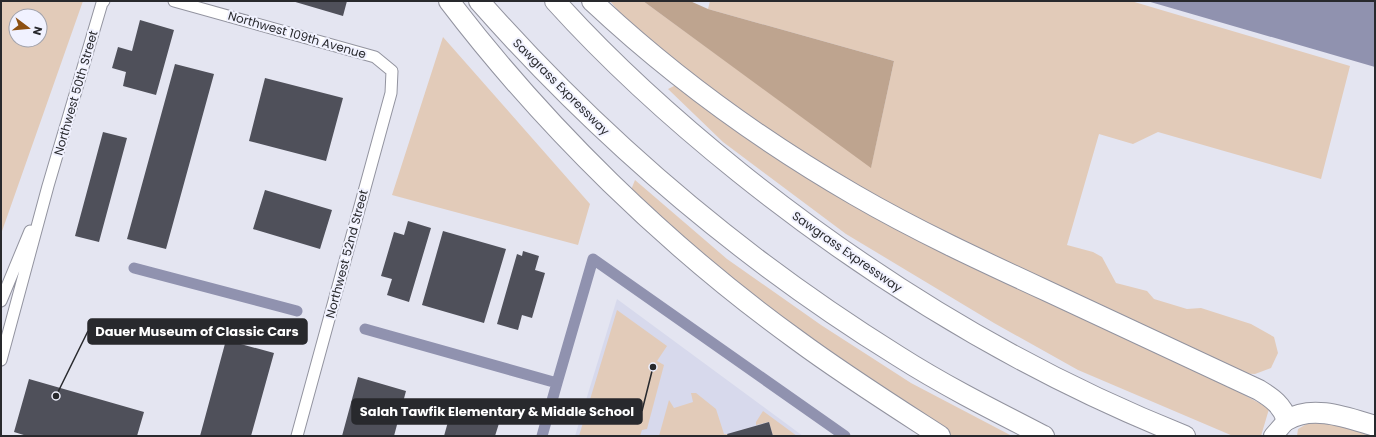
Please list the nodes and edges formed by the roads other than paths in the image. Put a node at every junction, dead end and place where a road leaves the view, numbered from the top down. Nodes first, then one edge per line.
1 (104, 1) edge
2 (174, 1) edge
3 (449, 1) edge
4 (479, 1) edge
5 (555, 1) edge
6 (592, 1) edge
7 (392, 71) joint
8 (48, 186) junction
9 (1, 301) edge
10 (1, 360) edge
11 (1375, 426) edge
12 (1288, 428) edge
13 (297, 436) edge
14 (940, 436) edge
15 (1044, 436) edge
16 (1185, 436) edge
17 (1273, 436) edge

1 - 8 street, Northwest 50th Street
2 - 7 street, Northwest 109th Avenue
3 - 14 highway
4 - 15 highway, Sawgrass Expressway
5 - 16 highway, Sawgrass Expressway
6 - 12 highway
7 - 13 street, Northwest 52nd Street
8 - 9 street, Northwest 50th Street
8 - 10 street, Northwest 50th Street
11 - 12 highway
12 - 17 highway

